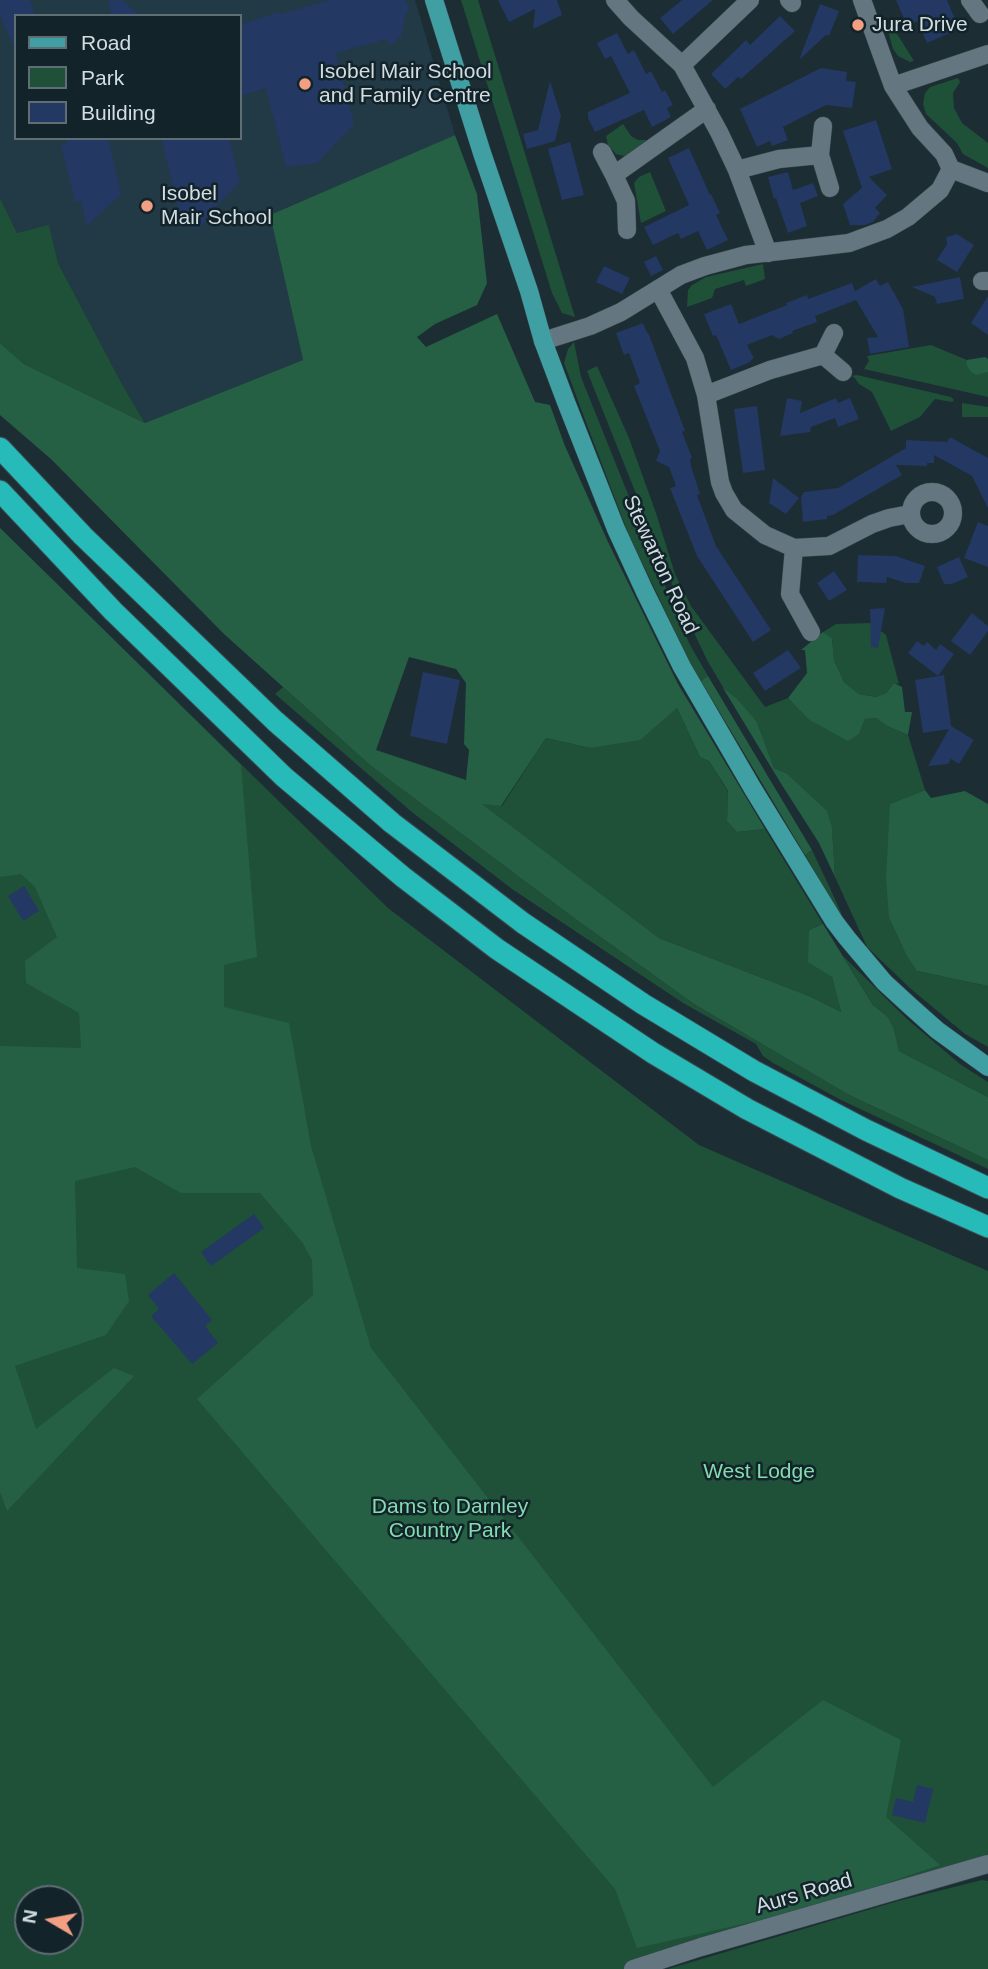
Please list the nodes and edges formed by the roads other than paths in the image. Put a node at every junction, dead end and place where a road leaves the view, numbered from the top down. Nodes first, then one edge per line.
1 (433, 0) edge
2 (615, 0) edge
3 (750, 0) edge
4 (862, 0) edge
5 (988, 54) edge
6 (682, 65) junction
7 (893, 86) junction
8 (707, 109) junction
9 (823, 126) dead end
10 (602, 152) dead end
11 (820, 155) junction
12 (951, 169) junction
13 (737, 170) junction
14 (614, 175) junction
15 (988, 183) edge
16 (830, 188) dead end
17 (628, 230) dead end
18 (768, 253) junction
19 (658, 289) junction
20 (834, 333) dead end
21 (543, 341) junction
22 (823, 355) junction
23 (843, 372) dead end
24 (706, 395) junction
25 (0, 448) edge
26 (0, 492) edge
27 (910, 514) dead end
28 (794, 548) junction
29 (811, 632) dead end
30 (988, 1067) edge
31 (988, 1188) edge
32 (988, 1227) edge
33 (988, 1864) edge
34 (633, 1969) edge

1 - 21 main road, Stewarton Road
2 - 6 street
3 - 6 street
4 - 7 street
5 - 7 street
6 - 8 street
7 - 12 street
8 - 13 street
8 - 14 street
9 - 11 street
10 - 14 street
11 - 13 street
11 - 16 street
12 - 15 street
12 - 18 street
13 - 18 street
14 - 17 street
18 - 19 street
19 - 21 street
19 - 24 street
20 - 22 street
21 - 30 main road, Stewarton Road
22 - 23 street
22 - 24 street
24 - 28 street
25 - 31 highway
26 - 32 highway
27 - 28 street
28 - 29 street
33 - 34 street, Aurs Road

